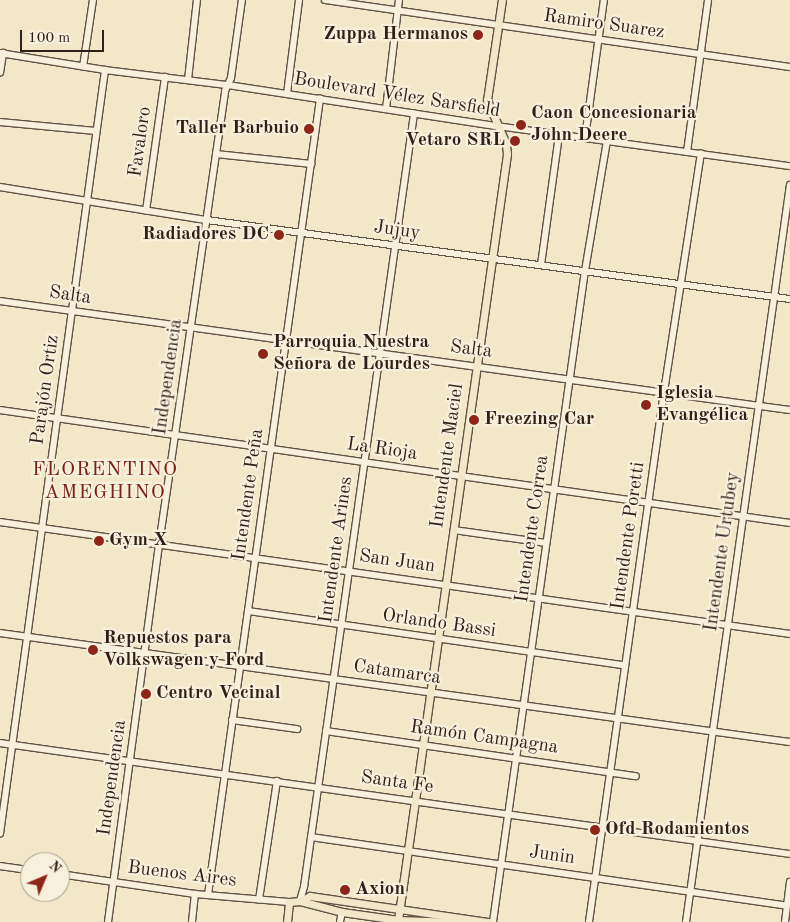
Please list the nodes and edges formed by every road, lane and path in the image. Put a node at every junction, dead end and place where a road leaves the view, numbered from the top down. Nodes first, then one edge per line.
1 (93, 0) edge
2 (197, 0) edge
3 (242, 0) edge
4 (299, 0) edge
5 (325, 0) edge
6 (399, 0) edge
7 (502, 0) edge
8 (604, 0) edge
9 (708, 0) edge
10 (397, 10) junction
11 (498, 25) junction
12 (599, 40) junction
13 (1, 53) edge
14 (700, 54) junction
15 (84, 67) junction
16 (790, 67) edge
17 (105, 70) junction
18 (0, 73) edge
19 (165, 77) junction
20 (188, 80) junction
21 (228, 85) junction
22 (287, 94) junction
23 (320, 99) junction
24 (386, 109) junction
25 (414, 114) junction
26 (0, 122) edge
27 (497, 126) junction
28 (96, 131) junction
29 (559, 135) junction
30 (585, 138) junction
31 (607, 141) junction
32 (687, 152) junction
33 (216, 154) junction
34 (701, 154) junction
35 (311, 164) junction
36 (790, 166) edge
37 (790, 185) edge
38 (0, 187) edge
39 (86, 201) junction
40 (146, 211) junction
41 (207, 220) junction
42 (301, 232) junction
43 (395, 246) junction
44 (492, 259) junction
45 (541, 266) junction
46 (585, 272) junction
47 (680, 284) junction
48 (774, 297) junction
49 (790, 300) edge
50 (0, 301) edge
51 (72, 311) junction
52 (191, 328) junction
53 (286, 341) junction
54 (380, 355) junction
55 (477, 366) junction
56 (570, 379) junction
57 (664, 392) junction
58 (760, 405) junction
59 (0, 410) edge
60 (790, 410) edge
61 (57, 419) junction
62 (175, 436) junction
63 (270, 449) junction
64 (364, 463) junction
65 (461, 477) junction
66 (554, 490) junction
67 (649, 502) junction
68 (744, 516) junction
69 (0, 522) edge
70 (790, 523) edge
71 (41, 528) junction
72 (454, 530) junction
73 (546, 543) junction
74 (159, 545) junction
75 (255, 558) junction
76 (349, 571) junction
77 (447, 585) junction
78 (539, 598) junction
79 (248, 611) junction
80 (633, 612) junction
81 (728, 624) junction
82 (342, 625) junction
83 (0, 632) edge
84 (790, 634) edge
85 (26, 636) junction
86 (439, 639) junction
87 (531, 652) junction
88 (145, 653) junction
89 (625, 665) junction
90 (240, 667) junction
91 (334, 680) junction
92 (431, 693) junction
93 (523, 706) junction
94 (618, 718) junction
95 (232, 720) junction
96 (297, 729) dead end
97 (326, 731) junction
98 (713, 731) junction
99 (790, 742) edge
100 (0, 743) edge
101 (13, 744) junction
102 (424, 744) junction
103 (516, 758) junction
104 (130, 761) junction
105 (612, 772) junction
106 (224, 774) junction
107 (636, 776) dead end
108 (277, 781) junction
109 (318, 787) junction
110 (417, 800) junction
111 (508, 814) junction
112 (603, 827) junction
113 (0, 834) edge
114 (311, 837) junction
115 (698, 839) junction
116 (409, 851) junction
117 (790, 854) edge
118 (501, 864) junction
119 (0, 866) edge
120 (20, 869) edge
121 (70, 875) edge
122 (596, 877) junction
123 (114, 882) junction
124 (790, 882) edge
125 (690, 891) junction
126 (196, 894) junction
127 (208, 895) junction
128 (259, 900) junction
129 (300, 901) junction
130 (289, 902) junction
131 (787, 906) junction
132 (400, 910) junction
133 (342, 912) junction
134 (398, 920) junction
135 (108, 922) edge
136 (192, 922) edge
137 (286, 922) edge
138 (340, 922) edge
139 (474, 922) edge
140 (491, 922) edge
141 (589, 922) edge
142 (686, 922) edge
143 (786, 922) edge

1 - 15 street
2 - 20 street
3 - 21 street, Independencia
4 - 22 street
5 - 10 street, Ramiro Suarez
6 - 10 street
7 - 11 main road, Intendente Maciel
8 - 12 street
9 - 14 street
10 - 11 street, Ramiro Suarez
10 - 24 street
11 - 12 street, Ramiro Suarez
11 - 27 main road, Intendente Maciel
12 - 14 street, Ramiro Suarez
12 - 30 street
13 - 15 street, Boulevard Vélez Sarsfield
13 - 18 street
14 - 16 street, Ramiro Suarez
14 - 32 street
15 - 17 street, Boulevard Vélez Sarsfield
17 - 19 street, Boulevard Vélez Sarsfield
17 - 28 street, Parajón Ortiz
19 - 20 street, Boulevard Vélez Sarsfield
19 - 40 street, Favaloro
20 - 21 street, Boulevard Vélez Sarsfield
21 - 22 street, Boulevard Vélez Sarsfield
21 - 33 street, Independencia
22 - 23 street, Boulevard Vélez Sarsfield
23 - 24 street, Boulevard Vélez Sarsfield
23 - 35 street, Intendente Peña
24 - 25 street, Boulevard Vélez Sarsfield
25 - 27 street, Boulevard Vélez Sarsfield
25 - 43 street, Intendente Arines
26 - 28 street
27 - 29 street, Boulevard Vélez Sarsfield
27 - 44 main road, Intendente Maciel
28 - 39 street, Parajón Ortiz
29 - 30 street, Boulevard Vélez Sarsfield
29 - 45 street
30 - 31 street, Boulevard Vélez Sarsfield
31 - 32 street, Boulevard Vélez Sarsfield
31 - 46 street, Intendente Correa
32 - 34 street, Boulevard Vélez Sarsfield
33 - 35 street
33 - 41 street, Independencia
34 - 36 street, Boulevard Vélez Sarsfield
34 - 47 street, Intendente Poretti
35 - 42 street, Intendente Peña
37 - 48 street, Intendente Urtubey
38 - 39 street, Jujuy
39 - 40 street, Jujuy
39 - 51 street, Parajón Ortiz
40 - 41 street, Jujuy
41 - 42 street, Jujuy
41 - 52 street, Independencia
42 - 43 street, Jujuy
42 - 53 street, Intendente Peña
43 - 44 street, Jujuy
43 - 54 street, Intendente Arines
44 - 45 street, Jujuy
44 - 55 main road, Intendente Maciel
45 - 46 street, Jujuy
46 - 47 street, Jujuy
46 - 56 street, Intendente Correa
47 - 48 street, Jujuy
47 - 57 street, Intendente Poretti
48 - 49 street, Jujuy
48 - 58 street, Intendente Urtubey
50 - 51 street, Salta
51 - 52 street, Salta
51 - 61 street, Parajón Ortiz
52 - 53 street, Salta
52 - 62 street, Independencia
53 - 54 street, Salta
53 - 63 street, Intendente Peña
54 - 55 street, Salta
54 - 64 street, Intendente Arines
55 - 56 street, Salta
55 - 65 main road, Intendente Maciel
56 - 57 street, Salta
56 - 66 street, Intendente Correa
57 - 58 street, Salta
57 - 67 street, Intendente Poretti
58 - 60 street, Salta
58 - 68 street, Intendente Urtubey
59 - 61 street, La Rioja
61 - 62 street, La Rioja
61 - 71 street, Parajón Ortiz
62 - 63 street, La Rioja
62 - 74 street, Independencia
63 - 64 street, La Rioja
63 - 75 street, Intendente Peña
64 - 65 street, La Rioja
64 - 76 street, Intendente Arines
65 - 66 street, La Rioja
65 - 72 main road, Intendente Maciel
66 - 67 street, La Rioja
66 - 73 street, Intendente Correa
67 - 68 street, La Rioja
67 - 80 street, Intendente Poretti
68 - 70 street, La Rioja
68 - 81 street, Intendente Urtubey
69 - 71 street, San Juan
71 - 74 street, San Juan
71 - 85 street, Parajón Ortiz
72 - 73 street
72 - 77 main road, Intendente Maciel
73 - 78 street, Intendente Correa
74 - 75 street, San Juan
74 - 88 street, Independencia
75 - 76 street, San Juan
75 - 79 street, Intendente Peña
76 - 77 street, San Juan
76 - 82 street, Intendente Arines
77 - 78 street, San Juan
77 - 86 main road, Intendente Maciel
78 - 80 street, San Juan
78 - 87 street, Intendente Correa
79 - 82 street, Orlando Bassi
79 - 90 street, Intendente Peña
80 - 81 street, San Juan
80 - 89 street, Intendente Poretti
81 - 84 street, San Juan
81 - 98 street, Intendente Urtubey
82 - 86 street, Orlando Bassi
82 - 91 street, Intendente Arines
83 - 85 street, Catamarca
85 - 88 street, Catamarca
85 - 101 street, Parajón Ortiz
86 - 87 street, Orlando Bassi
86 - 92 main road, Intendente Maciel
87 - 89 street, Orlando Bassi
87 - 93 street, Intendente Correa
88 - 90 street, Catamarca
88 - 104 street, Independencia
89 - 94 street, Intendente Poretti
90 - 91 street, Catamarca
90 - 95 street, Intendente Peña
91 - 92 street, Catamarca
91 - 97 street, Intendente Arines
92 - 93 street, Catamarca
92 - 102 main road, Intendente Maciel
93 - 94 street, Catamarca
93 - 103 street, Intendente Correa
94 - 98 street, Catamarca
94 - 105 street, Intendente Poretti
95 - 96 street
95 - 106 street, Intendente Peña
97 - 102 street, Ramón Campagna
97 - 109 street, Intendente Arines
98 - 99 street, Catamarca
98 - 115 street, Intendente Urtubey
100 - 101 street, Santa Fe
101 - 104 street, Santa Fe
101 - 113 street, Parajón Ortiz
102 - 103 street, Ramón Campagna
102 - 110 main road, Intendente Maciel
103 - 105 street, Ramón Campagna
103 - 111 street, Intendente Correa
104 - 106 street, Santa Fe
104 - 123 street, Independencia
105 - 107 street, Ramón Campagna
105 - 112 street, Intendente Poretti
106 - 108 street, Santa Fe
106 - 127 street, Intendente Peña
108 - 109 street, Santa Fe
108 - 128 street
109 - 110 street, Santa Fe
109 - 114 street, Intendente Arines
110 - 111 street, Santa Fe
110 - 116 main road, Intendente Maciel
111 - 112 street, Santa Fe
111 - 118 street, Intendente Correa
112 - 115 street, Santa Fe
112 - 122 street, Intendente Poretti
114 - 116 street, Junin
114 - 129 street, Intendente Arines
115 - 117 street, Santa Fe
115 - 125 street, Intendente Urtubey
116 - 118 street, Junin
116 - 132 main road, Intendente Maciel
118 - 122 street, Junin
118 - 140 street, Intendente Correa
119 - 120 street
121 - 123 street, Buenos Aires
122 - 125 street, Junin
122 - 141 street, Intendente Poretti
123 - 126 street, Buenos Aires
123 - 135 street, Independencia
124 - 131 street
125 - 131 street, Junin
125 - 142 street, Intendente Urtubey
126 - 127 street, Buenos Aires
126 - 136 street
127 - 128 street, Buenos Aires
128 - 130 street, Buenos Aires
129 - 130 main road, Buenos Aires
129 - 132 main road, Buenos Aires
129 - 133 main road, Buenos Aires
130 - 137 main road
131 - 143 street
132 - 134 main road, Intendente Maciel
132 - 140 main road, Buenos Aires
133 - 134 main road, Buenos Aires
133 - 138 street
134 - 139 main road, Buenos Aires

